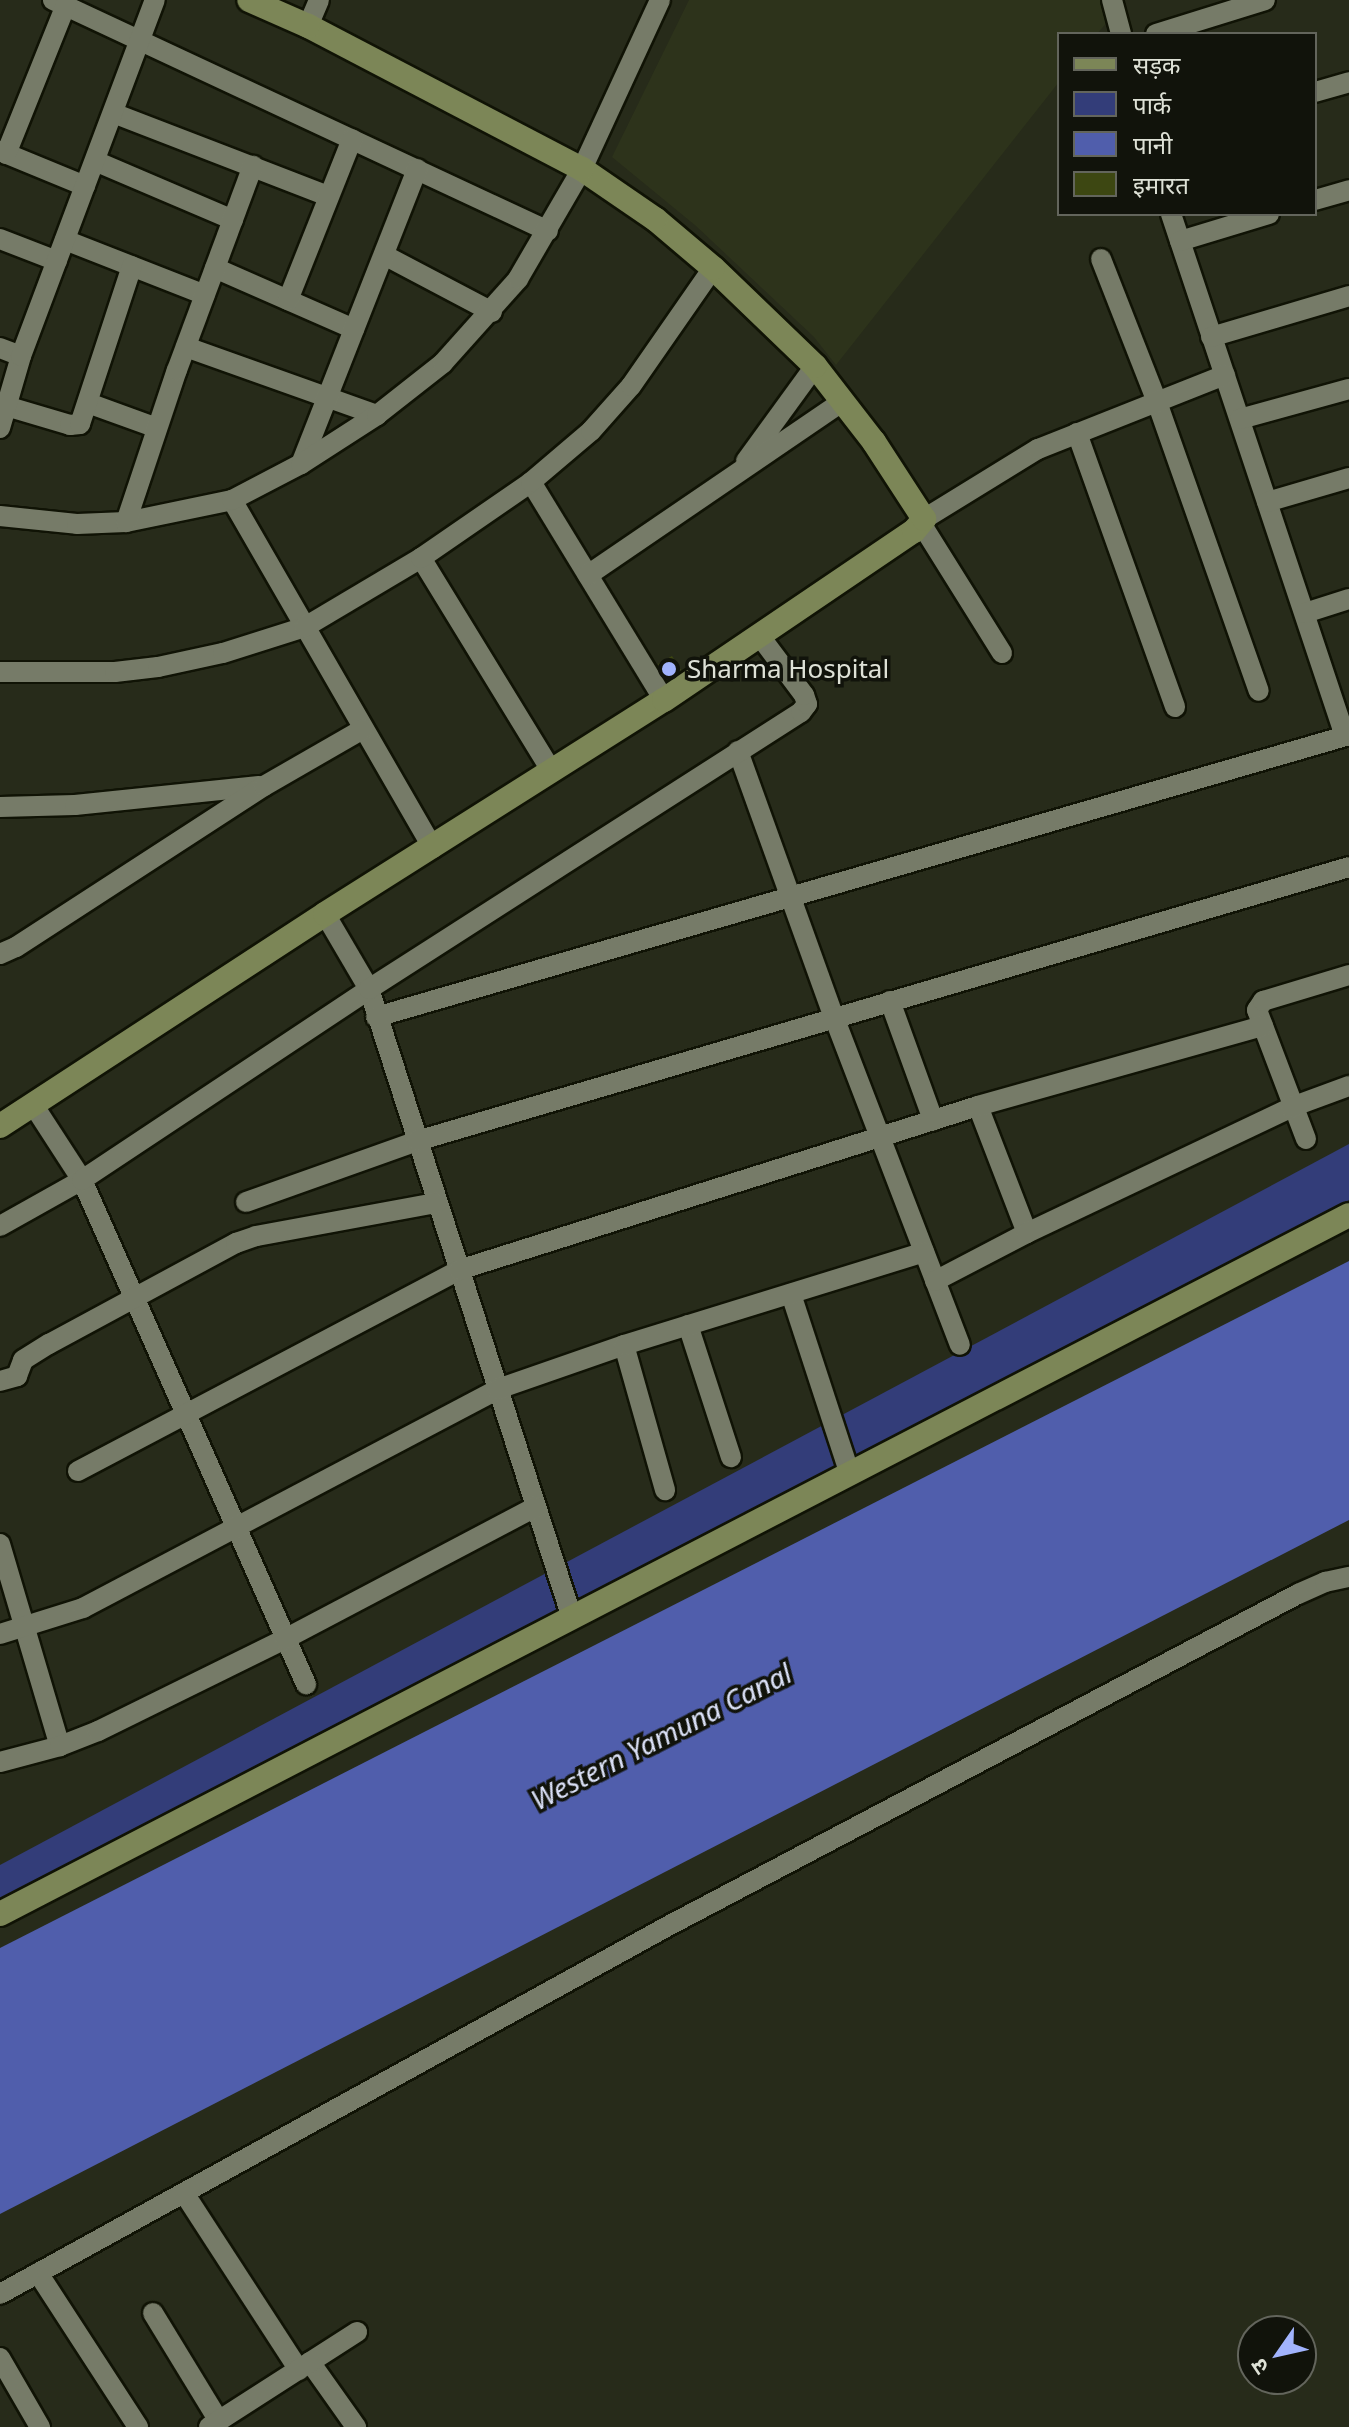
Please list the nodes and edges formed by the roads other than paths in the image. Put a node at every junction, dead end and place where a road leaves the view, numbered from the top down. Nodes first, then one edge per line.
1 (155, 0) edge
2 (249, 0) edge
3 (319, 0) edge
4 (660, 0) edge
5 (1112, 0) edge
6 (1265, 0) edge
7 (59, 3) edge
8 (308, 26) junction
9 (1120, 32) edge
10 (1162, 32) edge
11 (141, 39) junction
12 (1349, 82) edge
13 (1317, 91) edge
14 (113, 113) junction
15 (352, 139) junction
16 (3, 153) edge
17 (95, 161) junction
18 (253, 166) junction
19 (417, 169) junction
20 (582, 169) junction
21 (85, 186) junction
22 (1349, 190) edge
23 (328, 196) junction
24 (1317, 199) edge
25 (1172, 216) edge
26 (1262, 216) edge
27 (233, 220) junction
28 (548, 231) junction
29 (0, 239) edge
30 (65, 240) junction
31 (1180, 241) junction
32 (384, 255) junction
33 (1101, 259) dead end
34 (57, 261) junction
35 (132, 266) junction
36 (215, 268) junction
37 (713, 268) junction
38 (205, 295) junction
39 (1349, 296) edge
40 (288, 300) junction
41 (492, 312) junction
42 (354, 329) junction
43 (1211, 337) junction
44 (186, 347) junction
45 (0, 348) edge
46 (21, 356) junction
47 (815, 366) junction
48 (1225, 375) junction
49 (1349, 389) edge
50 (328, 397) junction
51 (843, 401) junction
52 (1157, 402) junction
53 (88, 403) junction
54 (6, 406) junction
55 (377, 415) junction
56 (1240, 419) junction
57 (0, 428) edge
58 (157, 428) junction
59 (1077, 433) junction
60 (301, 464) junction
61 (736, 474) junction
62 (1349, 478) edge
63 (531, 482) junction
64 (232, 500) junction
65 (1267, 502) junction
66 (0, 516) edge
67 (126, 522) junction
68 (923, 522) junction
69 (421, 558) junction
70 (588, 575) junction
71 (1349, 599) edge
72 (1305, 613) junction
73 (305, 627) junction
74 (759, 635) junction
75 (1002, 653) dead end
76 (0, 672) edge
77 (1259, 691) dead end
78 (664, 700) junction
79 (1175, 707) dead end
80 (363, 729) junction
81 (1347, 736) edge
82 (738, 751) junction
83 (552, 772) junction
84 (264, 786) junction
85 (0, 807) edge
86 (433, 848) junction
87 (1349, 867) edge
88 (792, 898) junction
89 (325, 914) junction
90 (0, 954) edge
91 (1349, 975) edge
92 (369, 989) junction
93 (890, 1001) junction
94 (376, 1017) junction
95 (834, 1017) junction
96 (1263, 1026) junction
97 (1349, 1086) edge
98 (34, 1106) junction
99 (978, 1106) junction
100 (1292, 1107) junction
101 (4, 1119) edge
102 (933, 1120) junction
103 (880, 1136) junction
104 (1306, 1139) dead end
105 (417, 1141) junction
106 (82, 1180) junction
107 (246, 1202) dead end
108 (436, 1203) junction
109 (1349, 1215) edge
110 (0, 1226) edge
111 (1027, 1233) junction
112 (924, 1252) junction
113 (459, 1270) junction
114 (935, 1281) junction
115 (791, 1294) junction
116 (135, 1296) junction
117 (688, 1325) junction
118 (624, 1345) junction
119 (960, 1345) dead end
120 (0, 1381) edge
121 (498, 1389) junction
122 (185, 1414) junction
123 (731, 1457) dead end
124 (78, 1471) dead end
125 (850, 1474) junction
126 (665, 1490) dead end
127 (535, 1507) junction
128 (236, 1527) junction
129 (0, 1544) edge
130 (1349, 1577) edge
131 (572, 1618) junction
132 (24, 1628) junction
133 (0, 1634) edge
134 (285, 1639) junction
135 (306, 1684) dead end
136 (60, 1746) junction
137 (0, 1762) edge
138 (1, 1911) edge
139 (184, 2193) junction
140 (38, 2273) junction
141 (0, 2294) edge
142 (153, 2313) dead end
143 (357, 2332) dead end
144 (0, 2358) edge
145 (305, 2366) junction
146 (226, 2422) edge
147 (40, 2427) edge
148 (138, 2427) edge
149 (356, 2427) edge

1 - 11 street
2 - 8 street
3 - 8 street
4 - 20 street
5 - 9 street
6 - 10 street
7 - 11 street
7 - 16 street
8 - 20 street
11 - 14 street
11 - 15 street
12 - 13 street
14 - 17 street
14 - 18 street
15 - 19 street
15 - 23 street
16 - 21 street
17 - 21 street
17 - 27 street
18 - 23 street
18 - 27 street
19 - 28 street
19 - 32 street
20 - 28 street
20 - 37 street
21 - 30 street
22 - 24 street
23 - 40 street
25 - 31 street
26 - 31 street
27 - 36 street
28 - 41 street
29 - 34 street
30 - 34 street
30 - 35 street
31 - 43 street
32 - 41 street
32 - 42 street
33 - 52 street
34 - 46 street
35 - 38 street
35 - 53 street
36 - 38 street
36 - 40 street
37 - 47 street
37 - 63 street
38 - 44 street
39 - 43 street
40 - 42 street
41 - 55 street
42 - 50 street
43 - 48 street
44 - 50 street
44 - 58 street
45 - 46 street
46 - 54 street
47 - 51 street
47 - 61 street
48 - 52 street
48 - 56 street
49 - 56 street
50 - 55 street
50 - 60 street
51 - 61 street
51 - 68 street
52 - 59 street
52 - 77 street
53 - 54 street
53 - 58 street
54 - 57 street
55 - 60 street
56 - 65 street
58 - 67 street
59 - 68 street
59 - 79 street
60 - 64 street
61 - 70 street
62 - 65 street
63 - 69 street
63 - 70 street
64 - 67 street
64 - 73 street
65 - 72 street
66 - 67 street
68 - 74 street
68 - 75 street
69 - 73 street
69 - 83 street
70 - 78 street
71 - 72 street
72 - 81 street
73 - 76 street
73 - 80 street
74 - 78 street
74 - 82 street
78 - 83 street
80 - 84 street
80 - 86 street
81 - 88 street
82 - 88 street
82 - 92 street
83 - 86 street
84 - 85 street
84 - 90 street
86 - 89 street
87 - 93 street
88 - 94 street
88 - 95 street
89 - 92 street
89 - 98 street
91 - 96 street
92 - 94 street
92 - 106 street
93 - 95 street
93 - 102 street
94 - 105 street
95 - 103 street
95 - 105 street
96 - 99 street
96 - 100 street
97 - 100 street
98 - 101 street
98 - 106 street
99 - 102 street
99 - 111 street
100 - 104 street
100 - 111 street
102 - 103 street
103 - 112 street
103 - 113 street
105 - 107 street
105 - 108 street
106 - 110 street
106 - 116 street
108 - 113 street
108 - 116 street
109 - 125 street
111 - 114 street
112 - 114 street
112 - 115 street
113 - 121 street
113 - 122 street
114 - 119 street
115 - 117 street
115 - 125 street
116 - 120 street
116 - 122 street
117 - 118 street
117 - 123 street
118 - 121 street
118 - 126 street
121 - 127 street
121 - 128 street
122 - 124 street
122 - 128 street
125 - 131 street
127 - 131 street
127 - 134 street
128 - 132 street
128 - 134 street
129 - 132 street
130 - 139 street
131 - 138 street
132 - 133 street
132 - 136 street
134 - 135 street
134 - 136 street
136 - 137 street
139 - 140 street
139 - 145 street
140 - 141 street
140 - 148 street
142 - 146 street
143 - 145 street
144 - 147 street
145 - 146 street
145 - 149 street

